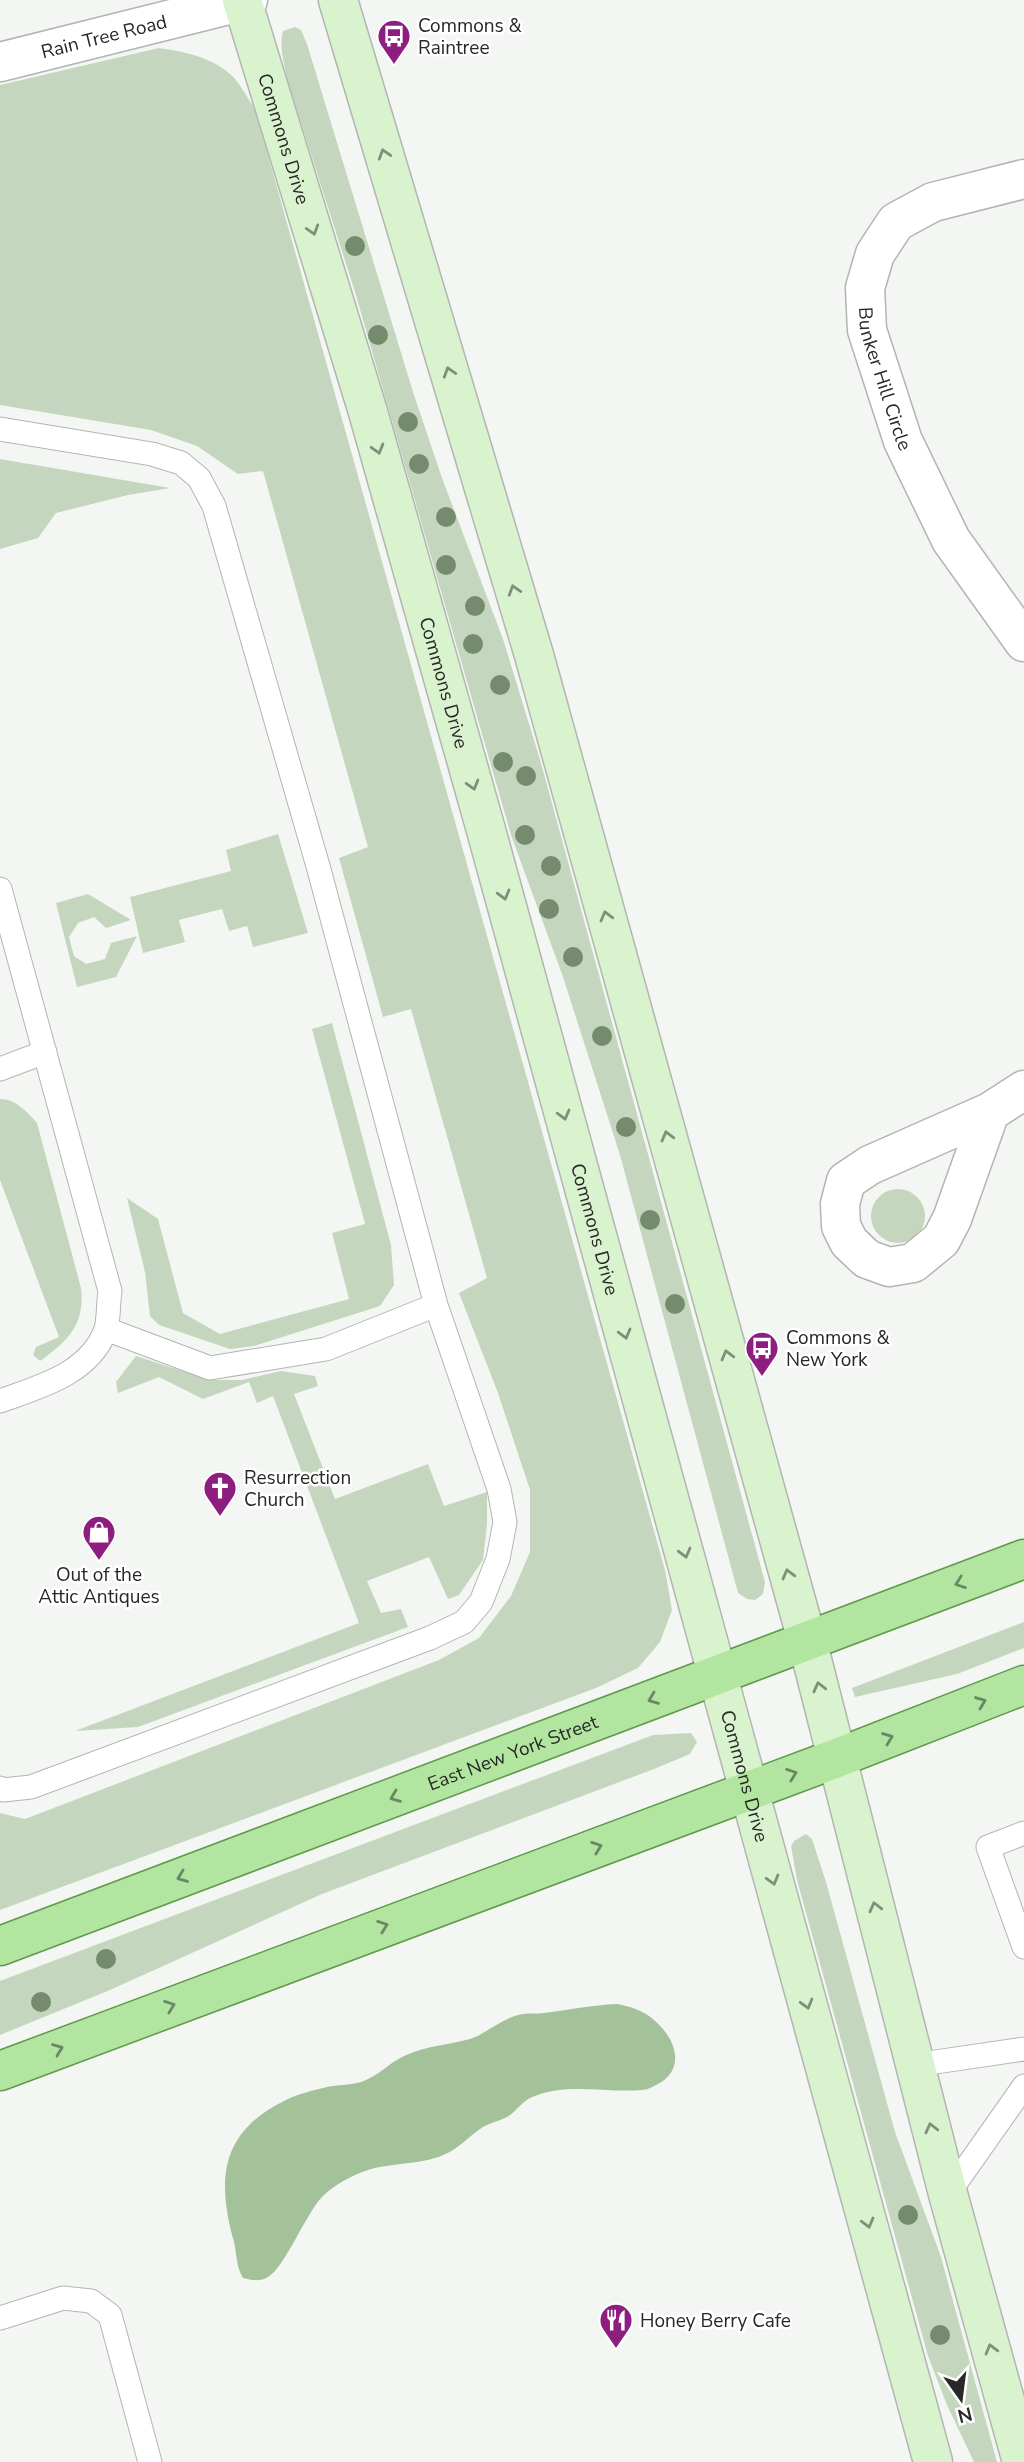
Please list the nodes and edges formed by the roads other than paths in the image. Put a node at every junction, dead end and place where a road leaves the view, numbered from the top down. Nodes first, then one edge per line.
1 (244, 0) edge
2 (338, 0) edge
3 (0, 62) edge
4 (1024, 179) edge
5 (0, 429) edge
6 (1024, 642) edge
7 (0, 889) edge
8 (45, 1052) junction
9 (0, 1069) edge
10 (1024, 1090) edge
11 (990, 1112) dead end
12 (436, 1305) junction
13 (106, 1329) junction
14 (0, 1401) edge
15 (1024, 1559) edge
16 (807, 1640) junction
17 (717, 1675) junction
18 (1024, 1685) edge
19 (837, 1758) junction
20 (0, 1788) edge
21 (748, 1790) junction
22 (1024, 1833) edge
23 (0, 1947) edge
24 (1024, 1947) edge
25 (1024, 2049) edge
26 (915, 2065) junction
27 (0, 2071) edge
28 (1024, 2087) edge
29 (948, 2194) junction
30 (0, 2318) edge
31 (150, 2462) edge
32 (933, 2462) edge
33 (1021, 2462) edge

1 - 3 street, Rain Tree Road
1 -> 17 street, Commons Drive
16 -> 2 street
4 - 6 street, Bunker Hill Circle
5 - 12 lane
7 - 8 lane
8 - 9 lane
8 - 13 lane
10 - 11 street
12 - 13 lane
12 - 20 lane
13 - 14 lane
15 -> 16 main road, East New York Street
16 - 17 main road, East New York Street
19 -> 16 street
17 - 21 street, Commons Drive
17 -> 23 main road, East New York Street
19 -> 18 main road
21 -> 19 main road
26 -> 19 street
27 -> 21 main road
21 -> 32 street, Commons Drive
22 - 24 lane
25 - 26 lane
29 -> 26 street
28 - 29 lane
33 -> 29 street
30 - 31 lane

